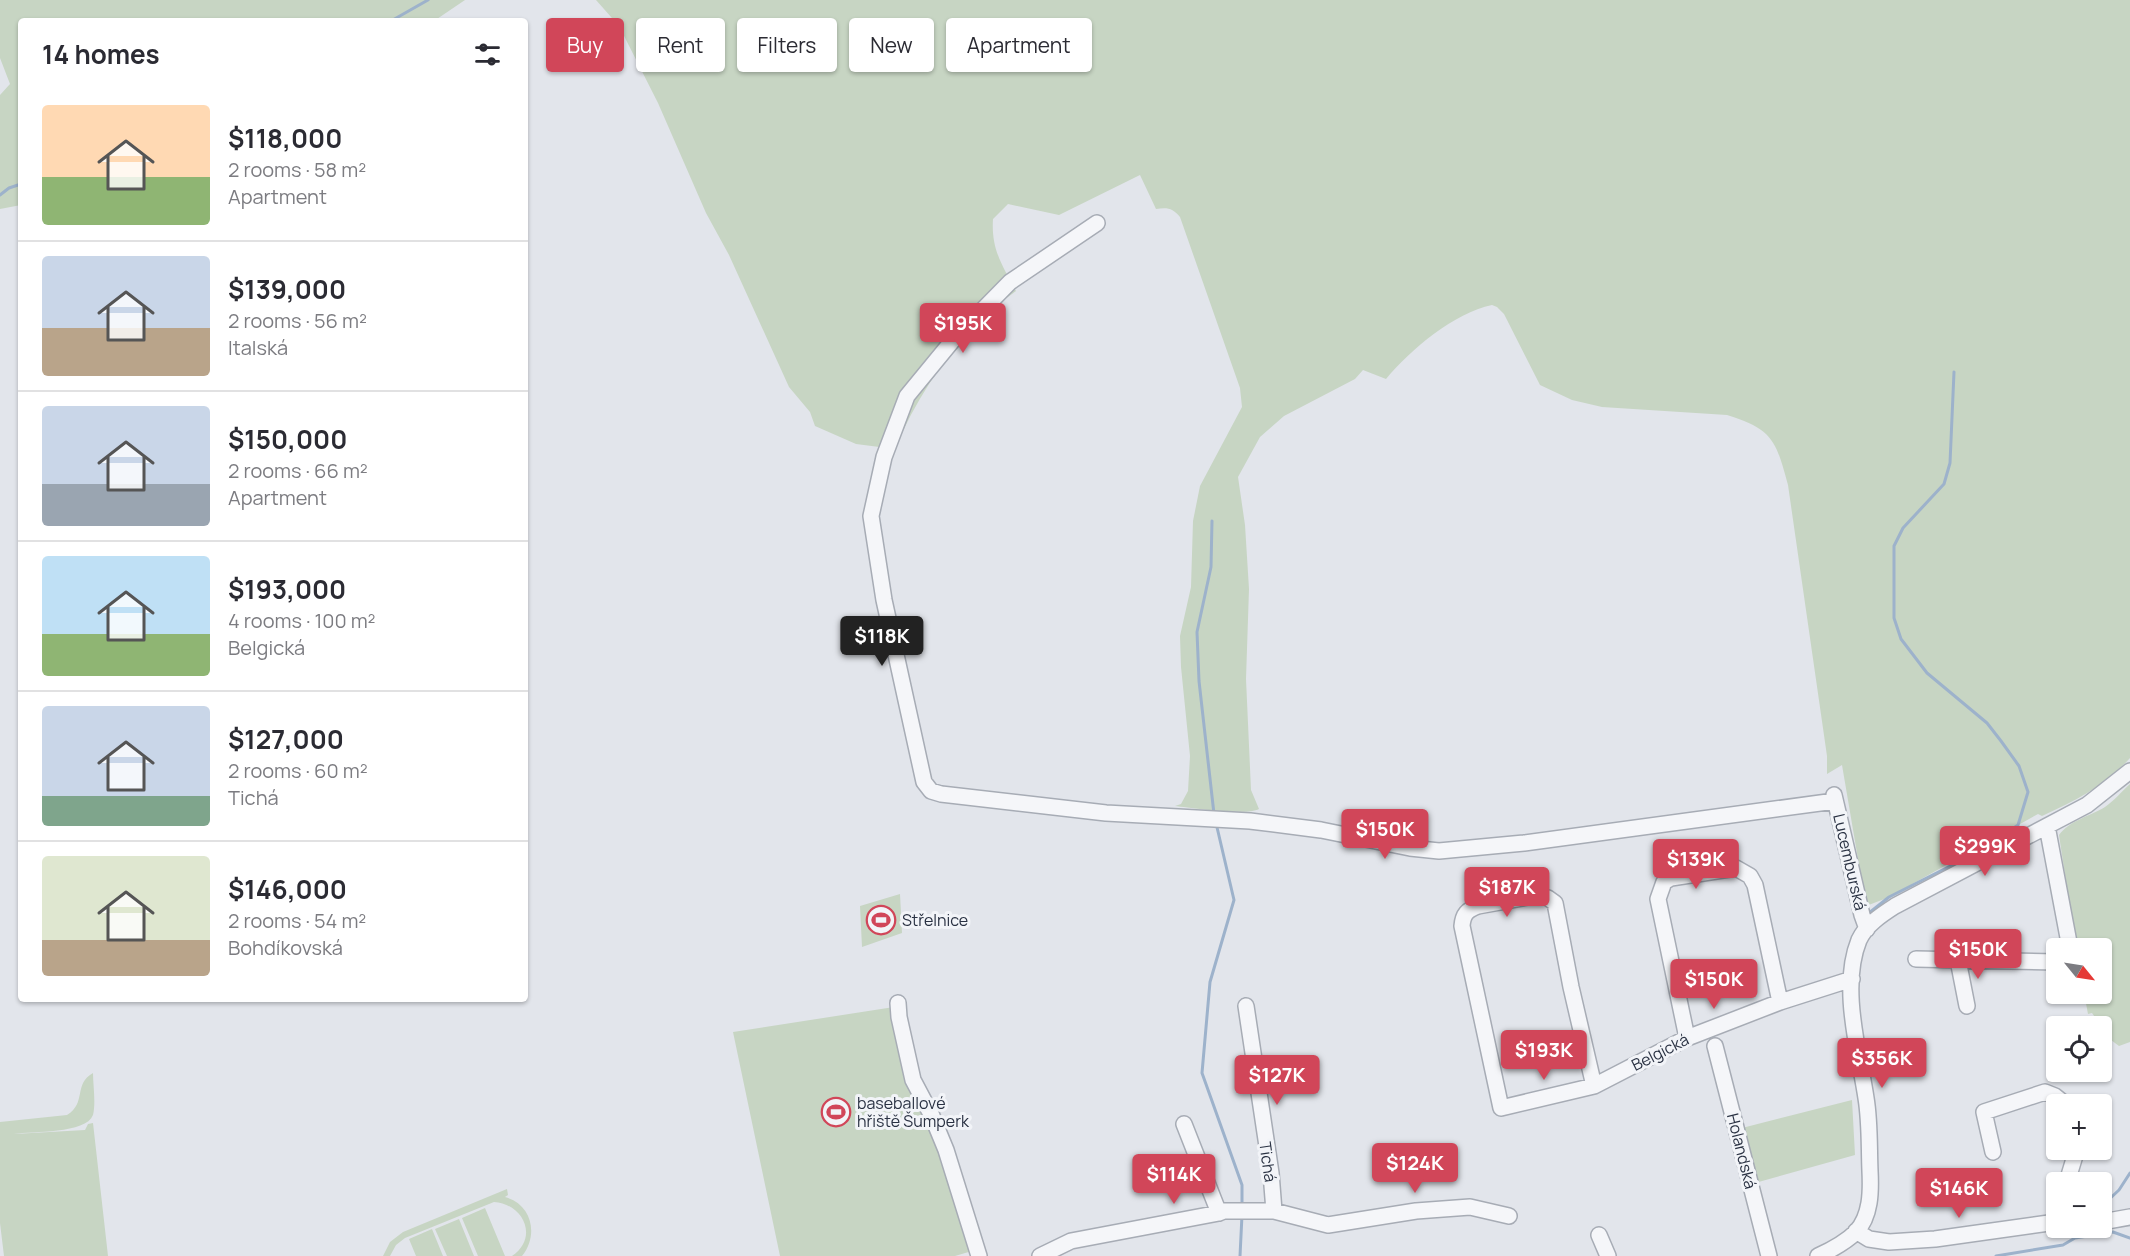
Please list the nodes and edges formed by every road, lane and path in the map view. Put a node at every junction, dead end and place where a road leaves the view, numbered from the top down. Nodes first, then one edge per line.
1 (1097, 224) dead end
2 (2130, 771) edge
3 (2047, 826) junction
4 (1867, 929) junction
5 (2068, 938) edge
6 (1916, 959) dead end
7 (1958, 960) junction
8 (2046, 963) edge
9 (1852, 979) junction
10 (1780, 1002) junction
11 (898, 1003) dead end
12 (1246, 1006) dead end
13 (1966, 1006) dead end
14 (1687, 1038) junction
15 (1715, 1046) dead end
16 (1594, 1086) junction
17 (2050, 1094) edge
18 (1184, 1124) dead end
19 (1993, 1152) dead end
20 (1274, 1211) junction
21 (1220, 1213) junction
22 (1509, 1216) dead end
23 (2130, 1217) edge
24 (2112, 1220) edge
25 (2046, 1223) edge
26 (1856, 1231) junction
27 (1599, 1235) dead end
28 (1891, 1249) edge
29 (980, 1256) edge
30 (1040, 1256) edge
31 (1608, 1256) edge
32 (1769, 1256) edge
33 (1818, 1256) edge

1 - 4 street, Lucemburská
2 - 3 street
3 - 4 street
3 - 5 street
4 - 9 street
6 - 7 street
7 - 8 street
7 - 13 street
9 - 10 street, Belgická
9 - 26 street
10 - 14 street, Belgická
10 - 14 street
11 - 29 street
12 - 20 street, Tichá
14 - 16 street, Belgická
15 - 32 street, Holandská
16 - 16 street, Belgická
17 - 19 street
18 - 21 street
20 - 21 street
20 - 22 street
21 - 30 street
23 - 24 street
25 - 28 street
26 - 28 street
26 - 33 street
27 - 31 street

